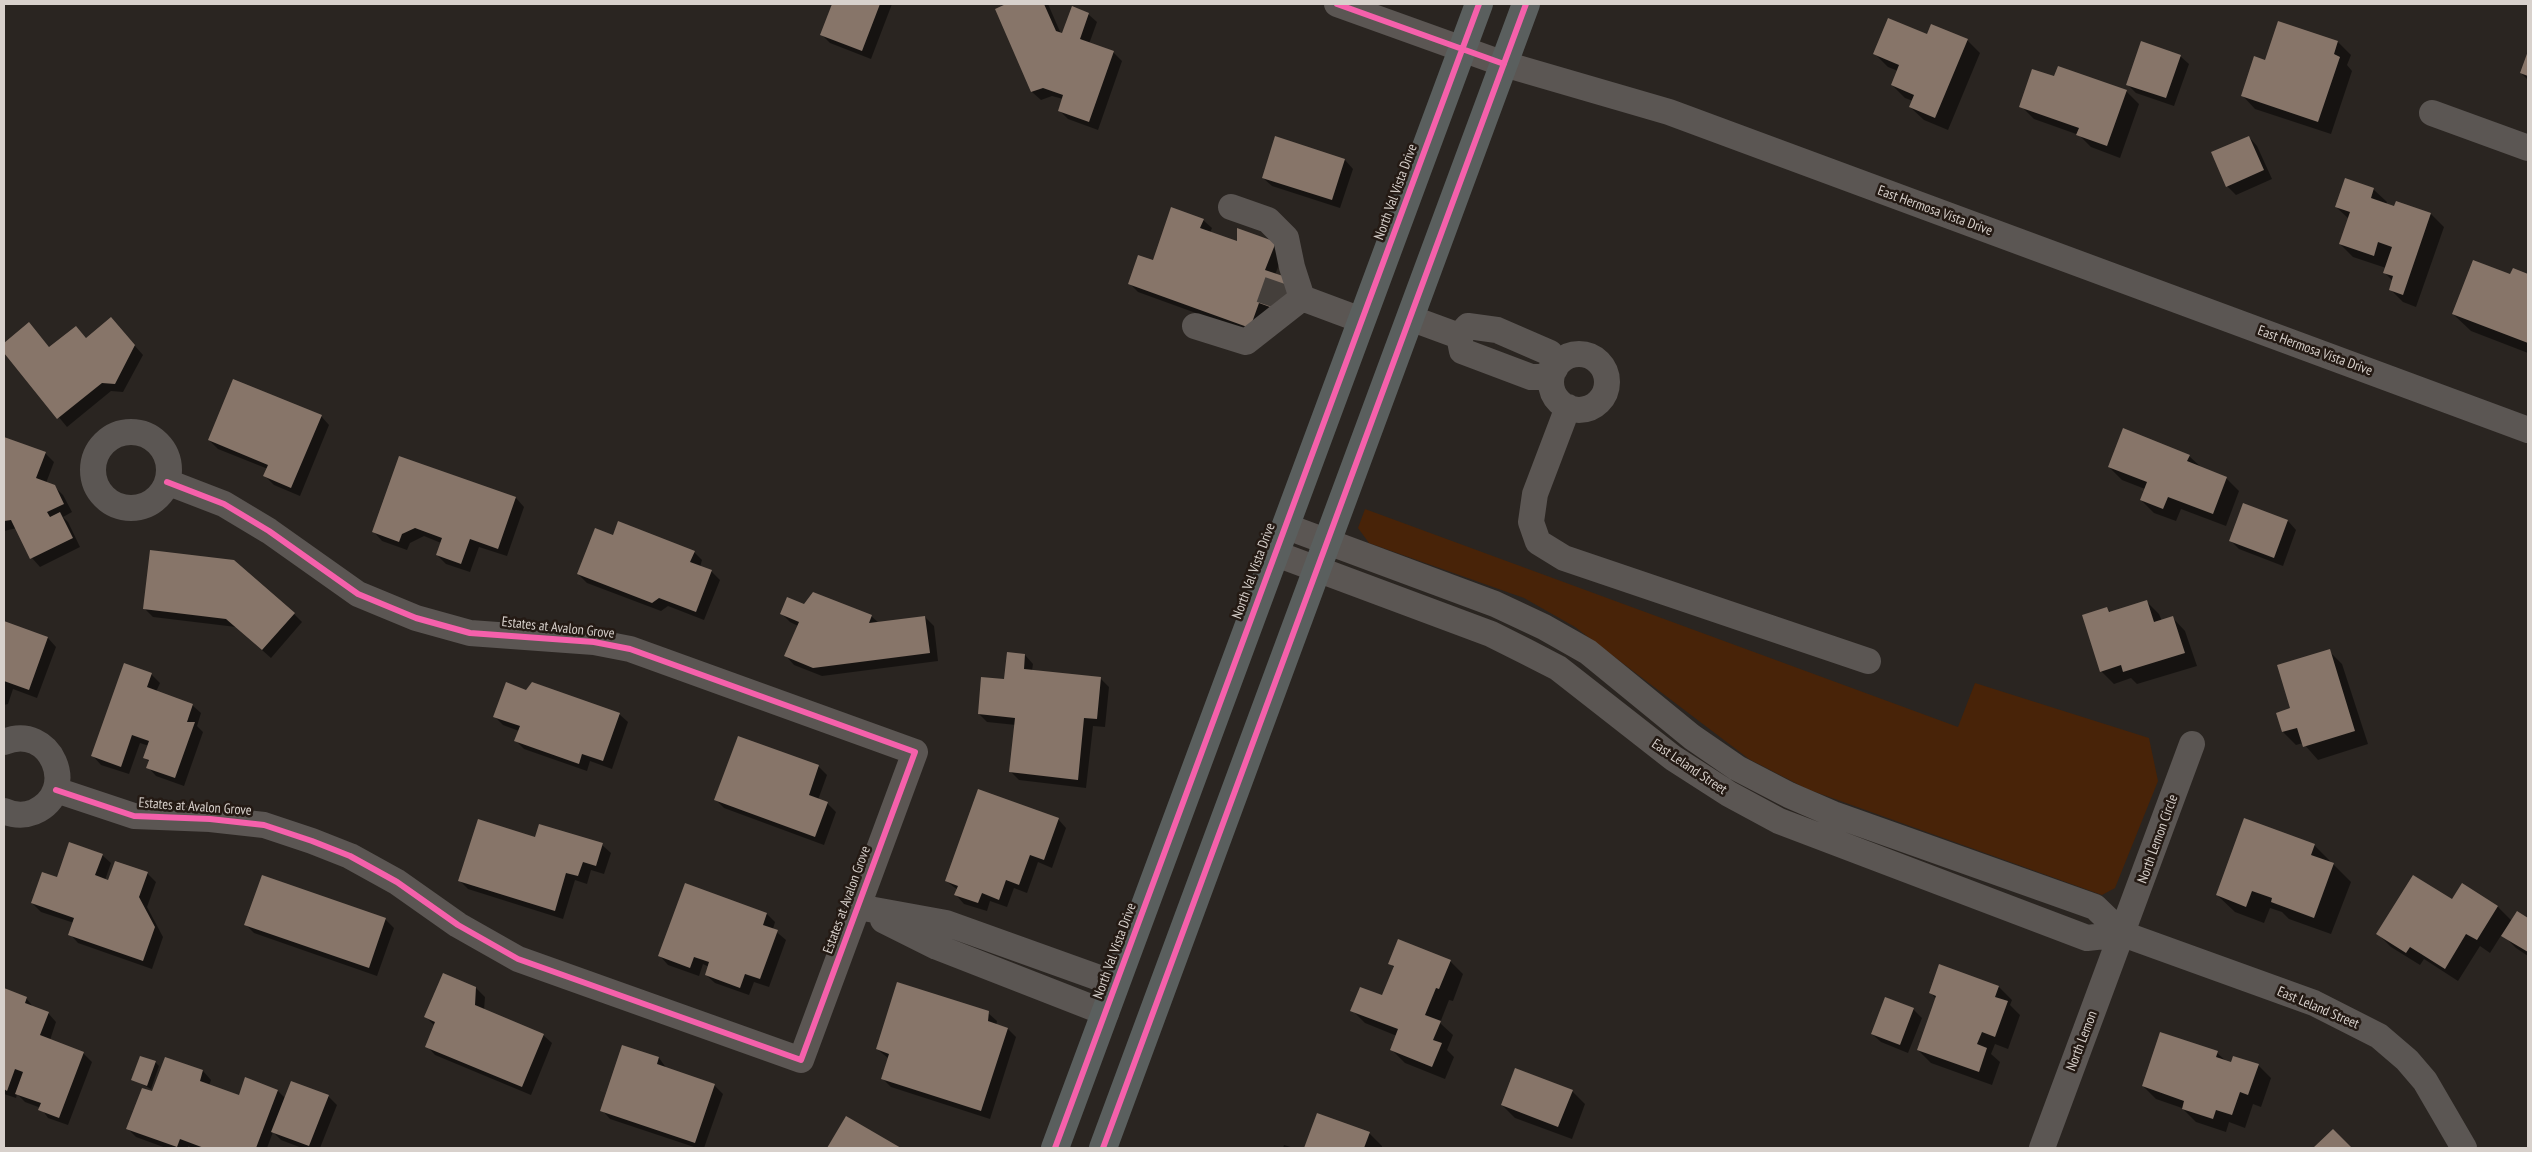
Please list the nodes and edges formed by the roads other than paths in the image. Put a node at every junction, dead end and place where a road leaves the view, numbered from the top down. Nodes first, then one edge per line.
1 (1337, 4) edge
2 (1479, 4) edge
3 (1526, 4) edge
4 (1462, 49) junction
5 (1504, 64) junction
6 (2432, 113) dead end
7 (2528, 148) edge
8 (1231, 207) dead end
9 (1302, 298) junction
10 (1410, 318) junction
11 (1362, 320) junction
12 (1195, 326) dead end
13 (1555, 369) junction
14 (1568, 407) junction
15 (2528, 430) edge
16 (167, 482) dead end
17 (1285, 526) junction
18 (1327, 541) junction
19 (1274, 554) junction
20 (1317, 569) junction
21 (1868, 661) dead end
22 (4, 742) edge
23 (2192, 744) dead end
24 (56, 790) junction
25 (4, 811) edge
26 (858, 907) junction
27 (2123, 934) junction
28 (1032, 954) junction
29 (1024, 981) junction
30 (1116, 984) junction
31 (1106, 1013) junction
32 (1055, 1148) edge
33 (1103, 1148) edge
34 (2042, 1148) edge
35 (2464, 1148) edge

1 - 4 street, East Hermosa Vista Drive
2 - 4 main road, North Val Vista Drive
3 - 5 main road
4 - 5 street, East Hermosa Vista Drive
4 - 11 main road, North Val Vista Drive
5 - 10 main road
5 - 15 street, East Hermosa Vista Drive
6 - 7 street
8 - 9 street
9 - 11 street
9 - 12 street
10 - 13 street
10 - 18 main road
11 - 17 main road, North Val Vista Drive
13 - 14 street
13 - 14 street
14 - 21 street
16 - 26 street, Estates at Avalon Grove
17 - 18 street, East Leland Street
17 - 19 main road, North Val Vista Drive
18 - 20 main road
18 - 27 street, East Leland Street
19 - 20 street, East Leland Street
19 - 30 main road, North Val Vista Drive
20 - 27 street, East Leland Street
20 - 33 main road
22 - 24 street
23 - 27 street, North Lemon Circle
24 - 25 street
24 - 26 street, Estates at Avalon Grove
26 - 28 street, Estates at Avalon Grove
26 - 29 street, Estates at Avalon Grove
27 - 34 street, North Lemon
27 - 35 street, East Leland Street
28 - 29 street
28 - 30 street, Estates at Avalon Grove
29 - 31 street, Estates at Avalon Grove
30 - 31 main road, North Val Vista Drive
31 - 32 main road, North Val Vista Drive

